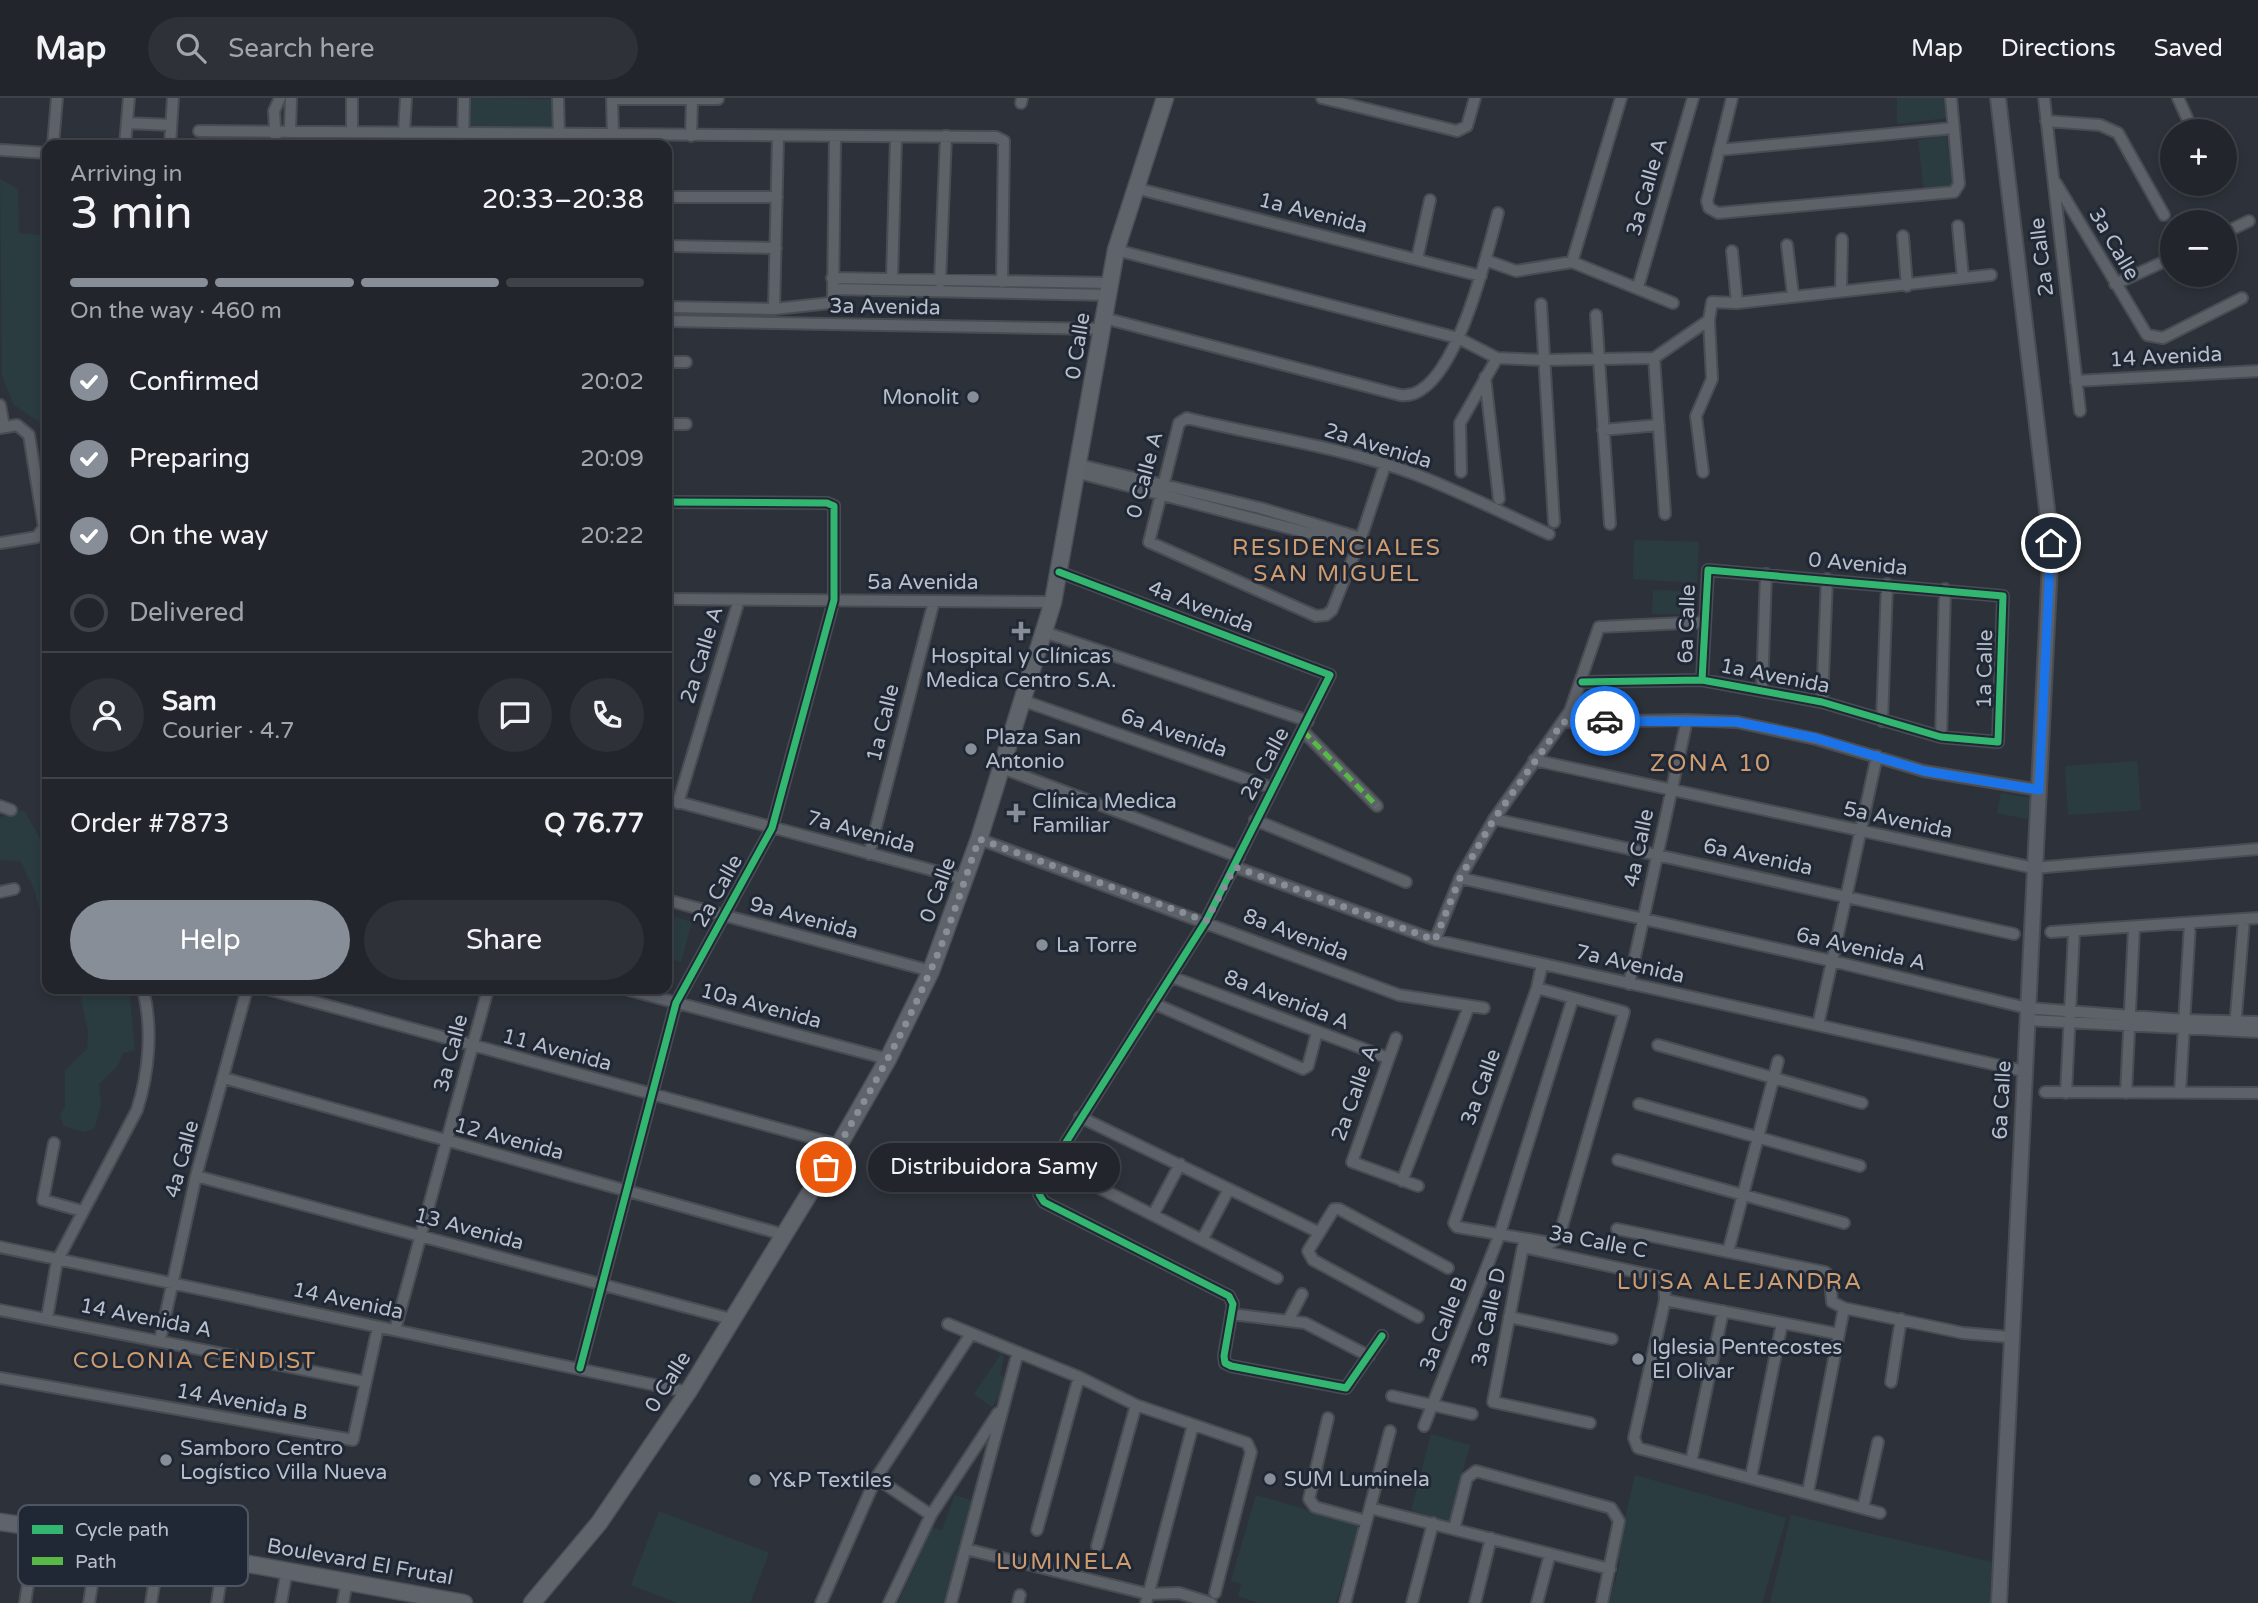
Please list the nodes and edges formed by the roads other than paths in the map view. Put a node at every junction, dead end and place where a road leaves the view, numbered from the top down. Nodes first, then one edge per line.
1 (57, 98) edge
2 (129, 98) edge
3 (173, 98) edge
4 (280, 98) edge
5 (291, 98) edge
6 (352, 98) edge
7 (406, 98) edge
8 (464, 98) edge
9 (558, 98) edge
10 (1165, 98) edge
11 (1475, 98) edge
12 (1621, 98) edge
13 (1693, 98) edge
14 (1732, 98) edge
15 (1951, 98) edge
16 (1998, 98) edge
17 (2044, 98) edge
18 (2178, 98) edge
19 (612, 99) edge
20 (692, 99) edge
21 (718, 99) edge
22 (1328, 99) edge
23 (2188, 119) edge
24 (2046, 121) junction
25 (127, 123) junction
26 (171, 125) junction
27 (1954, 128) junction
28 (199, 131) dead end
29 (276, 132) junction
30 (290, 132) junction
31 (347, 132) junction
32 (404, 132) junction
33 (559, 134) junction
34 (691, 136) junction
35 (778, 136) junction
36 (946, 136) junction
37 (835, 137) junction
38 (607, 138) edge
39 (896, 138) junction
40 (463, 139) edge
41 (53, 140) edge
42 (125, 140) edge
43 (170, 140) edge
44 (276, 140) edge
45 (344, 140) edge
46 (517, 140) edge
47 (657, 140) edge
48 (2, 150) dead end
49 (1719, 150) junction
50 (42, 153) edge
51 (2053, 178) junction
52 (1136, 187) junction
53 (672, 197) edge
54 (777, 197) junction
55 (1430, 200) dead end
56 (2161, 210) edge
57 (1498, 213) dead end
58 (2249, 221) dead end
59 (1958, 226) dead end
60 (2237, 227) edge
61 (1903, 236) dead end
62 (1842, 239) dead end
63 (1787, 245) dead end
64 (672, 246) edge
65 (776, 248) junction
66 (1116, 250) junction
67 (1732, 251) dead end
68 (1417, 259) junction
69 (1485, 260) junction
70 (1572, 262) junction
71 (2160, 263) edge
72 (1991, 275) dead end
73 (1481, 276) junction
74 (940, 278) junction
75 (1963, 278) junction
76 (892, 279) junction
77 (1002, 282) junction
78 (833, 283) junction
79 (2115, 284) junction
80 (1907, 286) junction
81 (1638, 287) junction
82 (1109, 289) junction
83 (1841, 290) junction
84 (941, 292) junction
85 (1793, 295) junction
86 (2242, 298) dead end
87 (1673, 303) dead end
88 (1737, 303) junction
89 (1541, 304) dead end
90 (672, 307) edge
91 (774, 309) junction
92 (1596, 315) dead end
93 (1709, 320) junction
94 (672, 321) edge
95 (1103, 324) junction
96 (1458, 338) junction
97 (1497, 358) junction
98 (1654, 358) junction
99 (1544, 360) junction
100 (1598, 360) junction
101 (672, 362) edge
102 (686, 362) dead end
103 (2258, 371) edge
104 (1485, 377) junction
105 (2076, 381) junction
106 (0, 405) edge
107 (2080, 411) dead end
108 (1188, 418) joint
109 (672, 424) edge
110 (686, 424) dead end
111 (1659, 425) junction
112 (2, 428) edge
113 (1603, 430) junction
114 (1385, 465) junction
115 (1079, 469) junction
116 (1461, 472) dead end
117 (1703, 472) dead end
118 (1162, 489) junction
119 (1499, 499) dead end
120 (672, 502) edge
121 (1665, 514) dead end
122 (42, 515) edge
123 (1554, 522) dead end
124 (1610, 524) dead end
125 (42, 530) edge
126 (1549, 534) dead end
127 (1360, 542) junction
128 (0, 543) edge
129 (1153, 546) joint
130 (1709, 570) joint
131 (1059, 572) junction
132 (1766, 574) junction
133 (1827, 579) junction
134 (1887, 584) junction
135 (1945, 589) junction
136 (2003, 596) joint
137 (672, 599) edge
138 (739, 600) junction
139 (834, 600) junction
140 (934, 601) junction
141 (1053, 602) junction
142 (1705, 622) junction
143 (1044, 632) junction
144 (1330, 675) joint
145 (1702, 680) junction
146 (1582, 682) junction
147 (1762, 689) junction
148 (1024, 701) junction
149 (1822, 702) junction
150 (1687, 720) junction
151 (1882, 721) junction
152 (1563, 722) junction
153 (1306, 726) junction
154 (1941, 737) junction
155 (1998, 742) joint
156 (1877, 756) junction
157 (1534, 760) junction
158 (1002, 768) junction
159 (1272, 788) junction
160 (1672, 790) junction
161 (2039, 790) junction
162 (672, 801) edge
163 (678, 803) junction
164 (1377, 806) dead end
165 (1494, 819) junction
166 (1255, 820) junction
167 (772, 828) junction
168 (1860, 832) junction
169 (979, 839) junction
170 (2258, 849) edge
171 (869, 854) junction
172 (1657, 855) junction
173 (1237, 862) junction
174 (2034, 868) junction
175 (1460, 878) junction
176 (965, 879) junction
177 (1406, 882) dead end
178 (14, 889) dead end
179 (0, 892) edge
180 (1846, 896) junction
181 (672, 901) edge
182 (725, 916) junction
183 (2258, 918) edge
184 (2244, 919) junction
185 (1643, 920) junction
186 (1206, 921) junction
187 (2190, 923) junction
188 (2134, 928) junction
189 (2051, 932) dead end
190 (2074, 932) junction
191 (2014, 934) dead end
192 (1435, 940) junction
193 (1832, 961) junction
194 (1542, 964) junction
195 (931, 971) junction
196 (1172, 977) junction
197 (1629, 984) junction
198 (1537, 988) junction
199 (144, 994) edge
200 (246, 994) edge
201 (285, 994) edge
202 (487, 994) edge
203 (643, 994) edge
204 (1573, 998) junction
205 (676, 1003) junction
206 (1153, 1003) junction
207 (1469, 1006) junction
208 (1484, 1008) dead end
209 (2027, 1014) junction
210 (2070, 1017) junction
211 (2129, 1021) junction
212 (2258, 1022) edge
213 (2184, 1024) junction
214 (1818, 1025) junction
215 (2235, 1026) junction
216 (1317, 1031) junction
217 (2258, 1032) edge
218 (1396, 1038) dead end
219 (1658, 1045) dead end
220 (473, 1047) junction
221 (1388, 1058) junction
222 (888, 1059) junction
223 (1778, 1060) dead end
224 (2024, 1071) junction
225 (224, 1078) junction
226 (1774, 1078) junction
227 (2045, 1092) dead end
228 (2066, 1093) junction
229 (2126, 1093) junction
230 (2180, 1093) junction
231 (2258, 1093) edge
232 (652, 1097) junction
233 (1862, 1103) dead end
234 (1639, 1104) dead end
235 (1080, 1117) junction
236 (1758, 1137) junction
237 (54, 1143) dead end
238 (447, 1143) junction
239 (839, 1145) junction
240 (1618, 1160) dead end
241 (1180, 1164) junction
242 (1860, 1166) dead end
243 (1072, 1174) dead end
244 (196, 1176) junction
245 (1402, 1181) junction
246 (1418, 1186) dead end
247 (1229, 1189) junction
248 (629, 1191) junction
249 (1743, 1195) junction
250 (82, 1211) junction
251 (1153, 1215) junction
252 (1844, 1223) dead end
253 (1617, 1229) dead end
254 (1318, 1233) junction
255 (785, 1235) junction
256 (420, 1236) junction
257 (1499, 1236) junction
258 (1202, 1240) junction
259 (1524, 1243) junction
260 (0, 1247) edge
261 (1727, 1252) junction
262 (57, 1261) junction
263 (1448, 1268) dead end
264 (1277, 1278) dead end
265 (170, 1283) junction
266 (602, 1284) junction
267 (1302, 1294) dead end
268 (1665, 1300) junction
269 (1844, 1308) junction
270 (0, 1310) edge
271 (1723, 1311) junction
272 (1231, 1314) junction
273 (1418, 1317) dead end
274 (1509, 1317) junction
275 (47, 1318) junction
276 (731, 1319) junction
277 (1901, 1320) junction
278 (1288, 1321) junction
279 (1782, 1323) junction
280 (948, 1324) dead end
281 (377, 1327) junction
282 (395, 1330) junction
283 (971, 1334) junction
284 (1839, 1334) junction
285 (1382, 1336) dead end
286 (2010, 1337) junction
287 (1612, 1339) dead end
288 (160, 1340) junction
289 (1018, 1352) junction
290 (1369, 1356) junction
291 (580, 1368) junction
292 (1079, 1377) junction
293 (0, 1378) edge
294 (366, 1382) junction
295 (1891, 1382) dead end
296 (688, 1392) junction
297 (1392, 1396) dead end
298 (1004, 1405) junction
299 (1136, 1405) junction
300 (1433, 1405) junction
301 (1472, 1414) dead end
302 (1328, 1418) dead end
303 (1590, 1423) dead end
304 (1194, 1426) junction
305 (1424, 1426) dead end
306 (1390, 1431) dead end
307 (1878, 1442) dead end
308 (1691, 1462) junction
309 (1751, 1477) junction
310 (876, 1478) junction
311 (1808, 1492) junction
312 (1370, 1508) junction
313 (1863, 1508) junction
314 (1880, 1513) dead end
315 (931, 1515) junction
316 (1366, 1521) junction
317 (0, 1522) edge
318 (1433, 1523) junction
319 (18, 1524) edge
320 (1454, 1529) junction
321 (1037, 1530) dead end
322 (1492, 1538) junction
323 (1097, 1546) dead end
324 (966, 1549) junction
325 (1550, 1554) junction
326 (248, 1563) edge
327 (1611, 1569) junction
328 (287, 1570) junction
329 (347, 1581) junction
330 (408, 1597) edge
331 (1147, 1598) edge
332 (1213, 1598) edge
333 (281, 1603) edge
334 (343, 1603) edge
335 (464, 1603) edge
336 (532, 1603) edge
337 (821, 1603) edge
338 (890, 1603) edge
339 (951, 1603) edge
340 (1160, 1603) edge
341 (1345, 1603) edge
342 (1412, 1603) edge
343 (1475, 1603) edge
344 (1537, 1603) edge
345 (1602, 1603) edge
346 (1999, 1603) edge

1 - 41 street
2 - 25 street
3 - 26 street
4 - 29 street
5 - 30 street
6 - 31 street
7 - 32 street
8 - 40 street
9 - 33 street
10 - 52 main road, 0 Calle
11 - 22 street
12 - 70 street
13 - 81 street, 3a Calle A
14 - 49 street
15 - 27 street
16 - 161 main road, 6a Calle
17 - 24 street, 2a Calle
18 - 23 street
19 - 20 street
19 - 38 street
20 - 21 street
20 - 34 street
24 - 51 street, 2a Calle
24 - 56 street
25 - 26 street
25 - 42 street
26 - 43 street
27 - 49 street
27 - 49 street
28 - 29 street
29 - 30 street
29 - 44 street
30 - 31 street
31 - 32 street
31 - 45 street
32 - 40 street
33 - 38 street
33 - 46 street
34 - 35 street
34 - 47 street
35 - 37 street
35 - 54 street
36 - 39 street
36 - 74 street
36 - 77 street
37 - 39 street
37 - 78 street
38 - 47 street
39 - 76 street
40 - 46 street
48 - 50 street
51 - 79 street, 3a Calle
51 - 105 street, 2a Calle
52 - 66 main road, 0 Calle
52 - 68 street, 1a Avenida
53 - 54 street
54 - 65 street
55 - 68 street
57 - 69 street
58 - 60 street
59 - 75 street
61 - 80 street
62 - 83 street
63 - 85 street
64 - 65 street
65 - 91 street
66 - 82 main road, 0 Calle
66 - 96 street
67 - 88 street
68 - 73 street, 1a Avenida
69 - 70 street
69 - 73 street
70 - 81 street
71 - 79 street
72 - 75 street
73 - 96 street
74 - 76 street
74 - 77 street
74 - 84 street
75 - 80 street
76 - 78 street
77 - 82 street
78 - 84 street
78 - 91 street
79 - 86 street, 3a Calle
80 - 83 street
81 - 87 street
82 - 84 street
82 - 95 main road, 0 Calle
83 - 85 street
85 - 88 street
88 - 93 street
89 - 99 street
90 - 91 street
92 - 100 street
93 - 98 street
93 - 117 street
94 - 95 street, 3a Avenida
95 - 96 street, 3a Avenida
95 - 115 main road, 0 Calle
96 - 97 street
97 - 99 street
97 - 104 street
98 - 100 street
98 - 111 street
99 - 100 street
99 - 123 street
100 - 113 street
101 - 102 street
103 - 105 street, 14 Avenida
104 - 116 street
104 - 119 street
105 - 107 street, 2a Calle
106 - 112 street
108 - 114 street, 2a Avenida
108 - 118 street, 0 Calle A
109 - 110 street
111 - 113 street
111 - 121 street
112 - 122 street
113 - 124 street
114 - 126 street, 2a Avenida
114 - 127 street
115 - 118 street
115 - 131 main road, 0 Calle
118 - 127 street
118 - 129 street, 0 Calle A
120 - 139 street, 2a Calle
125 - 128 street
127 - 129 street, 4a Avenida
130 - 132 street, 0 Avenida
130 - 142 street, 6a Calle
131 - 141 main road, 0 Calle
131 - 144 street, 4a Avenida
132 - 133 street, 0 Avenida
132 - 147 street
133 - 134 street, 0 Avenida
133 - 149 street
134 - 135 street, 0 Avenida
134 - 151 street
135 - 136 street, 0 Avenida
135 - 154 street
136 - 155 street, 1a Calle
137 - 138 street, 5a Avenida
138 - 139 street, 5a Avenida
138 - 163 street, 2a Calle A
139 - 140 street, 5a Avenida
139 - 167 street, 2a Calle
140 - 141 street, 5a Avenida
140 - 171 street, 1a Calle
141 - 143 main road, 0 Calle
142 - 145 street, 6a Calle
142 - 146 street
143 - 148 main road, 0 Calle
143 - 153 street
144 - 153 street, 2a Calle
145 - 146 street, 1a Avenida
145 - 147 street, 1a Avenida
146 - 152 street
147 - 149 street, 1a Avenida
148 - 158 main road, 0 Calle
148 - 159 street, 6a Avenida
149 - 151 street, 1a Avenida
150 - 152 street
150 - 156 street
150 - 160 street, 4a Calle
151 - 154 street, 1a Avenida
152 - 157 street
153 - 159 street, 2a Calle
153 - 164 street
154 - 155 street, 1a Avenida
156 - 161 street
156 - 168 street
157 - 160 street, 5a Avenida
157 - 165 street
158 - 169 main road, 0 Calle
158 - 173 street, 7a Avenida
159 - 166 street, 2a Calle
160 - 168 street, 5a Avenida
160 - 172 street, 4a Calle
161 - 174 main road, 6a Calle
162 - 163 street, 7a Avenida
163 - 167 street, 7a Avenida
165 - 172 street, 6a Avenida
165 - 175 street
166 - 173 street, 2a Calle
166 - 177 street
167 - 171 street, 7a Avenida
167 - 182 street, 2a Calle
168 - 174 street, 5a Avenida
168 - 180 street
169 - 176 main road, 0 Calle
169 - 186 street, 8a Avenida
170 - 174 street, 5a Avenida
171 - 176 street, 7a Avenida
172 - 180 street, 6a Avenida
172 - 185 street, 4a Calle
173 - 186 street, 2a Calle
173 - 192 street, 7a Avenida
174 - 209 main road, 6a Calle
175 - 185 street, 6a Avenida A
175 - 192 street
176 - 195 main road, 0 Calle
178 - 179 street
180 - 191 street, 6a Avenida
180 - 193 street
181 - 182 street, 9a Avenida
182 - 195 street, 9a Avenida
182 - 205 street, 2a Calle
183 - 184 street
184 - 187 street
184 - 215 street
185 - 193 street, 6a Avenida A
185 - 197 street, 4a Calle
186 - 196 street, 2a Calle
186 - 207 street, 8a Avenida
187 - 188 street
187 - 213 street
188 - 190 street
188 - 211 street
189 - 190 street
190 - 210 street
192 - 194 street, 7a Avenida
193 - 209 street, 6a Avenida A
193 - 214 street
194 - 197 street, 7a Avenida
194 - 198 street, 3a Calle
195 - 222 main road, 0 Calle
196 - 206 street, 2a Calle
196 - 216 street, 8a Avenida A
197 - 214 street, 7a Avenida
198 - 204 street
198 - 257 street, 3a Calle
199 - 250 street
200 - 225 street, 4a Calle
201 - 220 street, 11 Avenida
202 - 220 street, 3a Calle
203 - 205 street, 10a Avenida
204 - 257 street, 3a Calle B
204 - 259 street
205 - 222 street, 10a Avenida
205 - 232 street, 2a Calle
206 - 216 street
206 - 235 street, 2a Calle
207 - 208 street, 8a Avenida
207 - 245 street
209 - 210 street, 6a Avenida A
209 - 224 main road, 6a Calle
210 - 211 street, 6a Avenida A
210 - 228 street
211 - 213 street, 6a Avenida A
211 - 229 street
212 - 215 street, 6a Avenida A
213 - 215 street, 6a Avenida A
213 - 230 street
214 - 224 street, 7a Avenida
215 - 217 street, 6a Avenida A
216 - 221 street, 8a Avenida A
218 - 221 street, 2a Calle A
219 - 226 street
220 - 232 street, 11 Avenida
220 - 238 street, 3a Calle
221 - 245 street, 2a Calle A
222 - 239 main road, 0 Calle
223 - 226 street
224 - 286 main road, 6a Calle
225 - 238 street, 12 Avenida
225 - 244 street, 4a Calle
226 - 233 street
226 - 236 street
227 - 228 street
228 - 229 street
229 - 230 street
230 - 231 street
232 - 239 street, 11 Avenida
232 - 248 street, 2a Calle
234 - 236 street
235 - 241 street
235 - 272 street, 2a Calle
236 - 242 street
236 - 249 street
237 - 250 street
238 - 248 street, 12 Avenida
238 - 256 street, 3a Calle
239 - 255 main road, 0 Calle
240 - 249 street
241 - 247 street
241 - 251 street
243 - 251 street
244 - 256 street, 13 Avenida
244 - 265 street, 4a Calle
245 - 246 street
247 - 254 street
247 - 258 street
248 - 255 street, 12 Avenida
248 - 266 street, 2a Calle
249 - 252 street
249 - 261 street
250 - 262 street
251 - 258 street
253 - 261 street
254 - 263 street
254 - 273 street
255 - 276 main road, 0 Calle
256 - 266 street, 13 Avenida
256 - 282 street, 3a Calle
257 - 259 street
257 - 300 street, 3a Calle B
258 - 264 street
259 - 268 street, 3a Calle C
259 - 274 street, 3a Calle D
260 - 262 street, 14 Avenida
261 - 269 street
262 - 265 street, 14 Avenida
262 - 275 street
265 - 281 street, 14 Avenida
265 - 288 street, 4a Calle
266 - 276 street, 13 Avenida
266 - 291 street, 2a Calle
267 - 278 street
268 - 271 street
268 - 308 street
269 - 277 street
269 - 284 street
270 - 275 street, 14 Avenida A
271 - 279 street
271 - 308 street
272 - 278 street
272 - 290 street
274 - 287 street
274 - 303 street, 3a Calle D
275 - 288 street, 14 Avenida A
276 - 296 main road, 0 Calle
277 - 286 street
277 - 295 street
278 - 290 street
279 - 284 street
279 - 309 street
280 - 283 street
281 - 282 street, 14 Avenida
281 - 294 street
282 - 291 street, 14 Avenida
283 - 289 street
283 - 310 street
284 - 311 street
285 - 290 street
286 - 346 main road, 6a Calle
288 - 294 street, 14 Avenida A
289 - 292 street
289 - 298 street
291 - 296 street, 14 Avenida
292 - 299 street
292 - 321 street
293 - 294 street, 14 Avenida B
296 - 336 main road, 0 Calle
297 - 300 street
298 - 315 street
298 - 324 street
299 - 304 street
299 - 323 street
300 - 301 street
300 - 305 street, 3a Calle B
302 - 316 street
304 - 331 street
304 - 332 street
306 - 312 street
307 - 313 street
308 - 309 street
309 - 311 street
310 - 315 street
310 - 337 street
311 - 313 street
312 - 316 street
312 - 318 street
313 - 314 street
315 - 338 street
316 - 341 street
317 - 319 main road, Boulevard El Frutal
318 - 320 street
318 - 342 street
320 - 322 street
320 - 327 street
322 - 325 street
322 - 343 street
324 - 331 street
324 - 339 street
325 - 327 street
325 - 344 street
326 - 328 main road, Boulevard El Frutal
327 - 345 street
328 - 329 main road, Boulevard El Frutal
328 - 333 street
329 - 330 main road, Boulevard El Frutal
329 - 334 street
330 - 335 main road, Boulevard El Frutal
331 - 332 street
331 - 340 street

